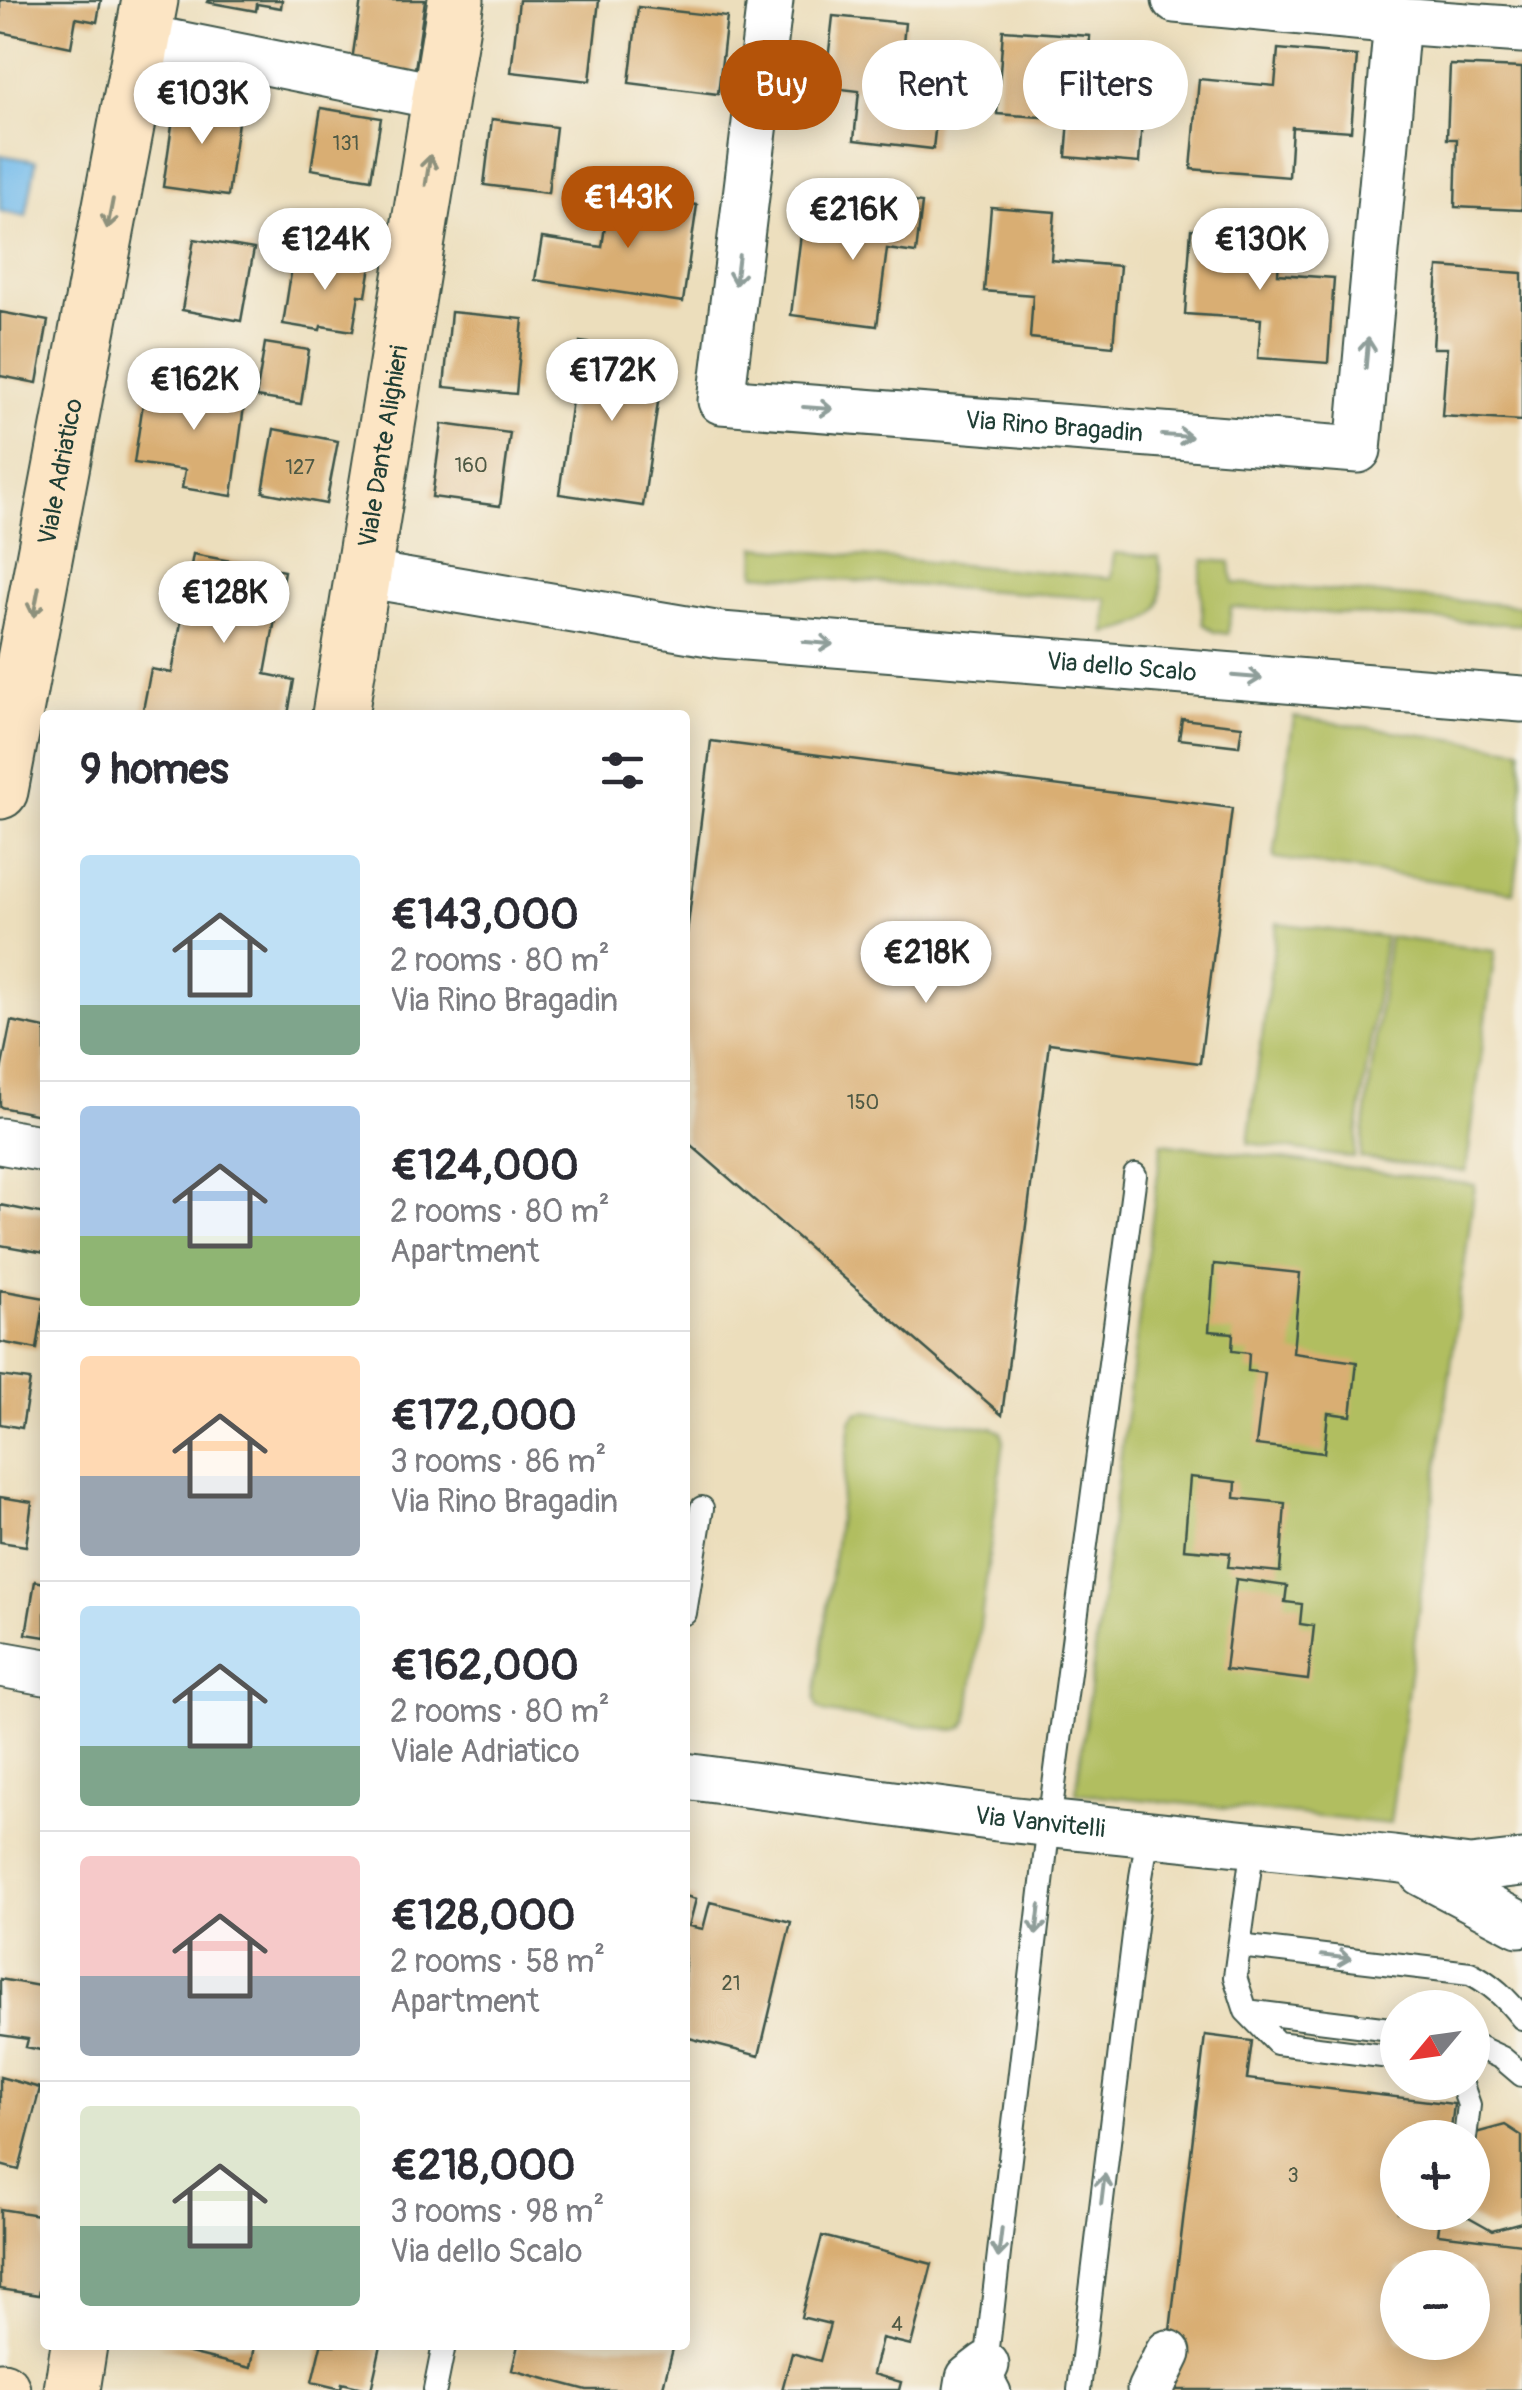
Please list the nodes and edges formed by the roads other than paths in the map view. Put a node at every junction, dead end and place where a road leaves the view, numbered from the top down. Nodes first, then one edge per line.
1 (456, 0) edge
2 (770, 0) edge
3 (1175, 0) edge
4 (147, 19) edge
5 (1396, 21) junction
6 (1522, 30) edge
7 (440, 97) junction
8 (362, 574) junction
9 (1522, 699) edge
10 (341, 710) edge
11 (0, 790) edge
12 (0, 1141) edge
13 (40, 1149) edge
14 (1135, 1175) dead end
15 (702, 1508) dead end
16 (690, 1582) edge
17 (0, 1664) edge
18 (40, 1671) edge
19 (690, 1777) edge
20 (1048, 1824) junction
21 (1148, 1834) junction
22 (1253, 1844) junction
23 (1393, 1858) junction
24 (1522, 1863) edge
25 (1522, 1874) edge
26 (1521, 1926) edge
27 (1239, 1946) junction
28 (1246, 2011) junction
29 (1522, 2018) edge
30 (1380, 2028) edge
31 (1490, 2052) edge
32 (1380, 2056) edge
33 (1522, 2075) edge
34 (78, 2350) edge
35 (443, 2350) edge
36 (984, 2382) edge
37 (72, 2390) edge
38 (435, 2390) edge
39 (1080, 2390) edge

1 - 7 street, Viale Dante Alighieri
2 -> 5 street, Via Rino Bragadin
3 - 5 street
4 - 7 street, Viale Adriatico
4 -> 11 street, Viale Adriatico
5 - 6 street
8 -> 7 street, Viale Dante Alighieri
8 -> 9 street, Via dello Scalo
8 - 10 street, Viale Dante Alighieri
12 - 13 street
14 - 20 lane
15 - 16 lane
17 - 18 street
19 - 20 street, Via Vanvitelli
20 - 21 street, Via Vanvitelli
20 -> 36 lane
21 - 22 street, Via Vanvitelli
39 -> 21 lane
22 - 23 street, Via Vanvitelli
22 - 27 lane
23 - 24 street, Via Vanvitelli
23 - 26 street, Via Vanvitelli
25 - 26 street
27 - 28 lane
27 -> 29 lane
28 - 30 lane
28 - 32 lane
31 - 33 lane
34 - 37 street
35 - 38 lane

